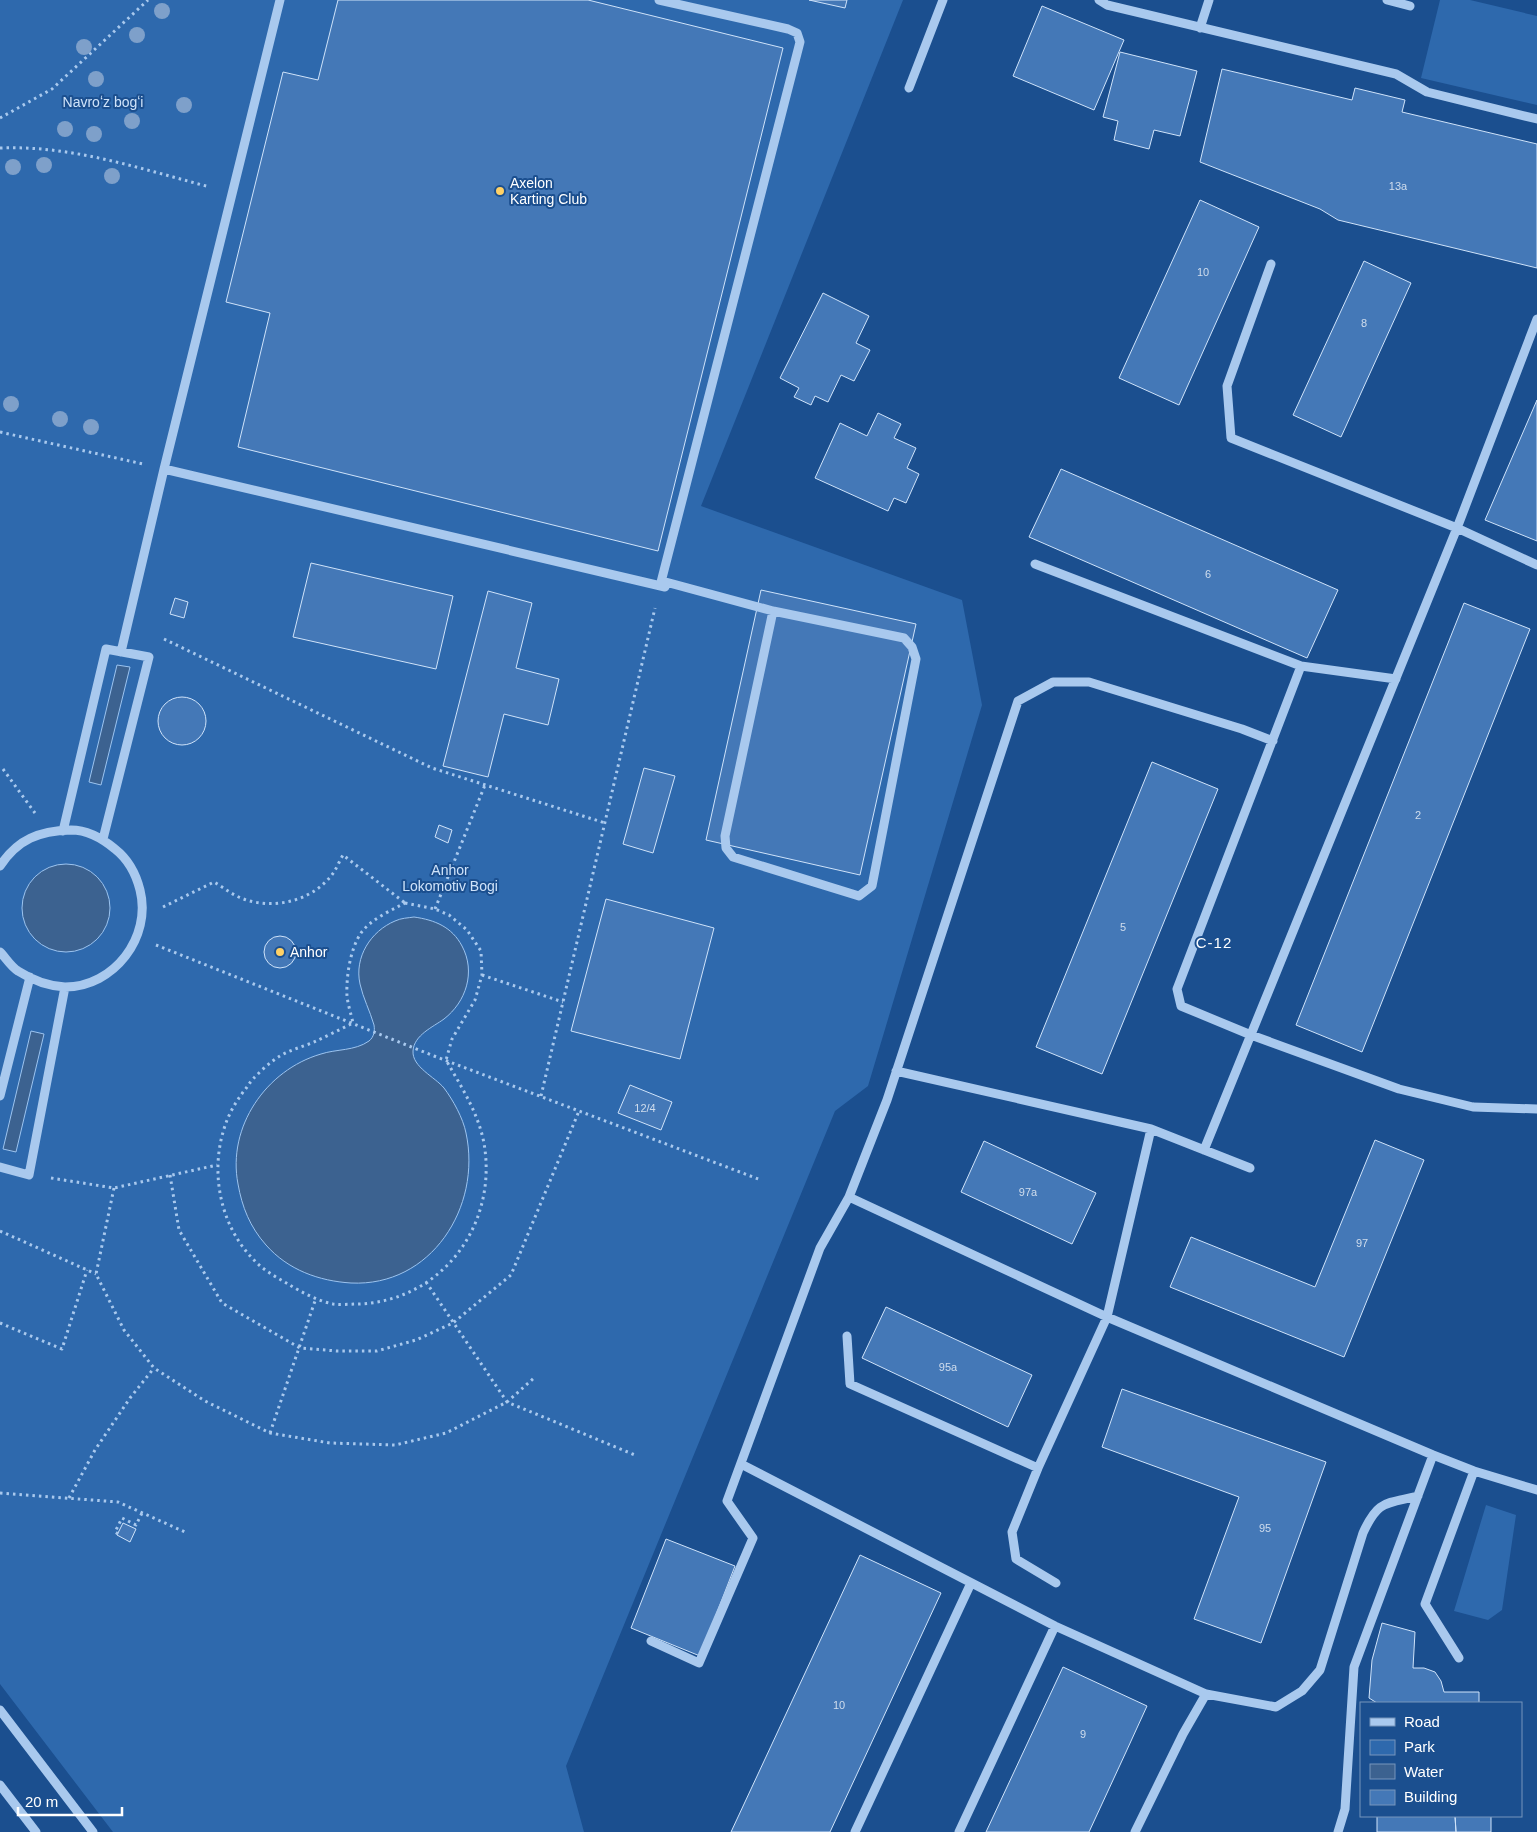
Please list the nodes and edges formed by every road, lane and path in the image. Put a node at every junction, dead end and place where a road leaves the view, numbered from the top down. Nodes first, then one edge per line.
1 (148, 0) edge
2 (280, 0) edge
3 (659, 0) edge
4 (943, 0) edge
5 (1099, 0) edge
6 (1209, 0) edge
7 (1387, 0) edge
8 (1410, 6) dead end
9 (1200, 28) junction
10 (909, 88) dead end
11 (0, 118) edge
12 (1537, 119) edge
13 (0, 148) edge
14 (232, 194) junction
15 (1271, 264) dead end
16 (1537, 319) edge
17 (0, 432) edge
18 (164, 469) junction
19 (1457, 528) junction
20 (1035, 564) dead end
21 (1537, 565) edge
22 (661, 583) junction
23 (757, 610) dead end
24 (773, 611) junction
25 (164, 639) dead end
26 (121, 652) junction
27 (1301, 666) junction
28 (1396, 679) junction
29 (1273, 741) junction
30 (3, 769) dead end
31 (485, 785) junction
32 (605, 823) junction
33 (63, 830) junction
34 (48, 832) junction
35 (103, 839) junction
36 (0, 866) edge
37 (405, 903) junction
38 (434, 909) junction
39 (142, 918) junction
40 (137, 937) junction
41 (0, 952) edge
42 (482, 975) junction
43 (30, 977) junction
44 (65, 987) junction
45 (563, 1002) junction
46 (353, 1023) junction
47 (1251, 1035) junction
48 (446, 1060) junction
49 (896, 1071) junction
50 (0, 1096) edge
51 (541, 1096) junction
52 (1537, 1109) edge
53 (579, 1111) junction
54 (1151, 1129) junction
55 (1204, 1150) junction
56 (217, 1165) junction
57 (1250, 1168) dead end
58 (0, 1169) edge
59 (29, 1174) junction
60 (170, 1175) junction
61 (761, 1180) dead end
62 (114, 1188) junction
63 (849, 1197) junction
64 (0, 1231) edge
65 (87, 1270) junction
66 (96, 1274) junction
67 (426, 1282) junction
68 (316, 1298) junction
69 (1107, 1317) junction
70 (0, 1323) edge
71 (453, 1323) junction
72 (847, 1336) dead end
73 (300, 1348) junction
74 (154, 1368) junction
75 (534, 1378) dead end
76 (507, 1402) junction
77 (270, 1433) junction
78 (635, 1455) dead end
79 (1433, 1455) junction
80 (741, 1464) junction
81 (1038, 1468) junction
82 (1474, 1471) junction
83 (1537, 1490) edge
84 (0, 1493) edge
85 (1418, 1496) junction
86 (69, 1498) junction
87 (142, 1513) junction
88 (185, 1532) dead end
89 (118, 1534) dead end
90 (971, 1583) junction
91 (1056, 1583) dead end
92 (1055, 1626) junction
93 (650, 1641) dead end
94 (1459, 1658) dead end
95 (1206, 1694) junction
96 (0, 1710) edge
97 (0, 1785) edge
98 (36, 1832) edge
99 (93, 1832) edge
100 (855, 1832) edge
101 (960, 1832) edge
102 (1135, 1832) edge
103 (1338, 1832) edge

1 - 11 path
2 - 14 street
3 - 22 street
4 - 10 street
5 - 9 street
6 - 9 street
7 - 8 street
9 - 12 street
13 - 14 path
14 - 18 street
15 - 19 street
16 - 19 street
17 - 18 path
18 - 22 street
18 - 26 street
19 - 21 street
19 - 28 street
20 - 27 street
22 - 23 street
22 - 24 street
22 - 32 path
24 - 24 street
25 - 31 path
26 - 33 street
26 - 35 street
27 - 28 street
27 - 29 street
28 - 47 street
29 - 47 street
29 - 49 street
30 - 34 path
31 - 32 path
31 - 38 path
32 - 45 path
33 - 34 street
33 - 35 street
34 - 36 street
35 - 39 street
37 - 38 path
37 - 39 path
37 - 46 path
38 - 42 path
39 - 40 street
40 - 44 street
40 - 46 path
41 - 43 street
42 - 45 path
42 - 48 path
43 - 44 street
43 - 50 street
44 - 59 street
45 - 51 path
46 - 48 path
46 - 56 path
47 - 52 street
47 - 55 street
48 - 51 path
48 - 67 path
49 - 54 street
49 - 63 street
51 - 53 path
53 - 61 path
53 - 71 path
54 - 55 street
54 - 69 street
55 - 57 street
56 - 60 path
56 - 68 path
58 - 59 street
59 - 62 path
60 - 62 path
60 - 73 path
62 - 66 path
63 - 69 street
63 - 80 street
64 - 65 path
65 - 66 path
65 - 70 path
66 - 74 path
67 - 68 path
67 - 71 path
68 - 73 path
69 - 79 street
69 - 81 street
71 - 73 path
71 - 76 path
72 - 81 street
73 - 77 path
74 - 77 path
74 - 86 path
75 - 76 path
76 - 77 path
76 - 78 path
79 - 82 street
79 - 85 street
80 - 90 street
80 - 93 street
81 - 91 street
82 - 83 street
82 - 94 street
84 - 86 path
85 - 95 street
85 - 103 street
86 - 87 path
87 - 88 path
87 - 89 path
90 - 92 street
90 - 100 street
92 - 95 street
92 - 101 street
95 - 102 street
96 - 99 street
97 - 98 street

